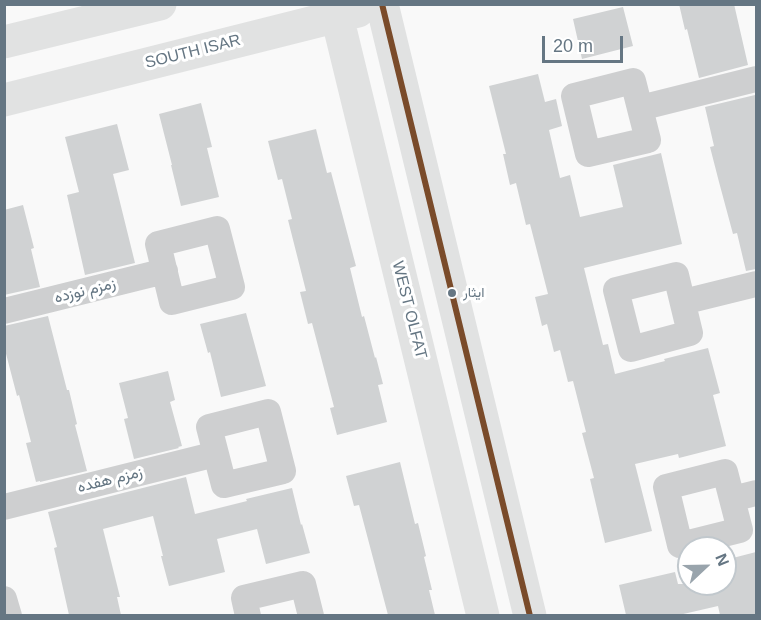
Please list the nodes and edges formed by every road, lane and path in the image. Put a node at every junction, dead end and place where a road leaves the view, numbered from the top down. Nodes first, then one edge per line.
1 (160, 4) edge
2 (384, 5) edge
3 (336, 10) edge
4 (4, 42) edge
5 (756, 80) edge
6 (4, 100) edge
7 (640, 108) dead end
8 (165, 271) dead end
9 (756, 284) edge
10 (683, 302) dead end
11 (4, 311) edge
12 (216, 454) dead end
13 (4, 507) edge
14 (4, 599) edge
15 (9, 615) edge
16 (248, 615) edge
17 (311, 615) edge
18 (483, 615) edge
19 (530, 615) edge

1 - 4 main road
2 - 3 main road, SOUTH ISAR
2 - 19 main road
3 - 6 main road, SOUTH ISAR
3 - 18 main road, WEST OLFAT
5 - 7 street
8 - 11 street, زمزم نوزده
9 - 10 street
12 - 13 street, زمزم هفده
14 - 15 street
16 - 17 street

